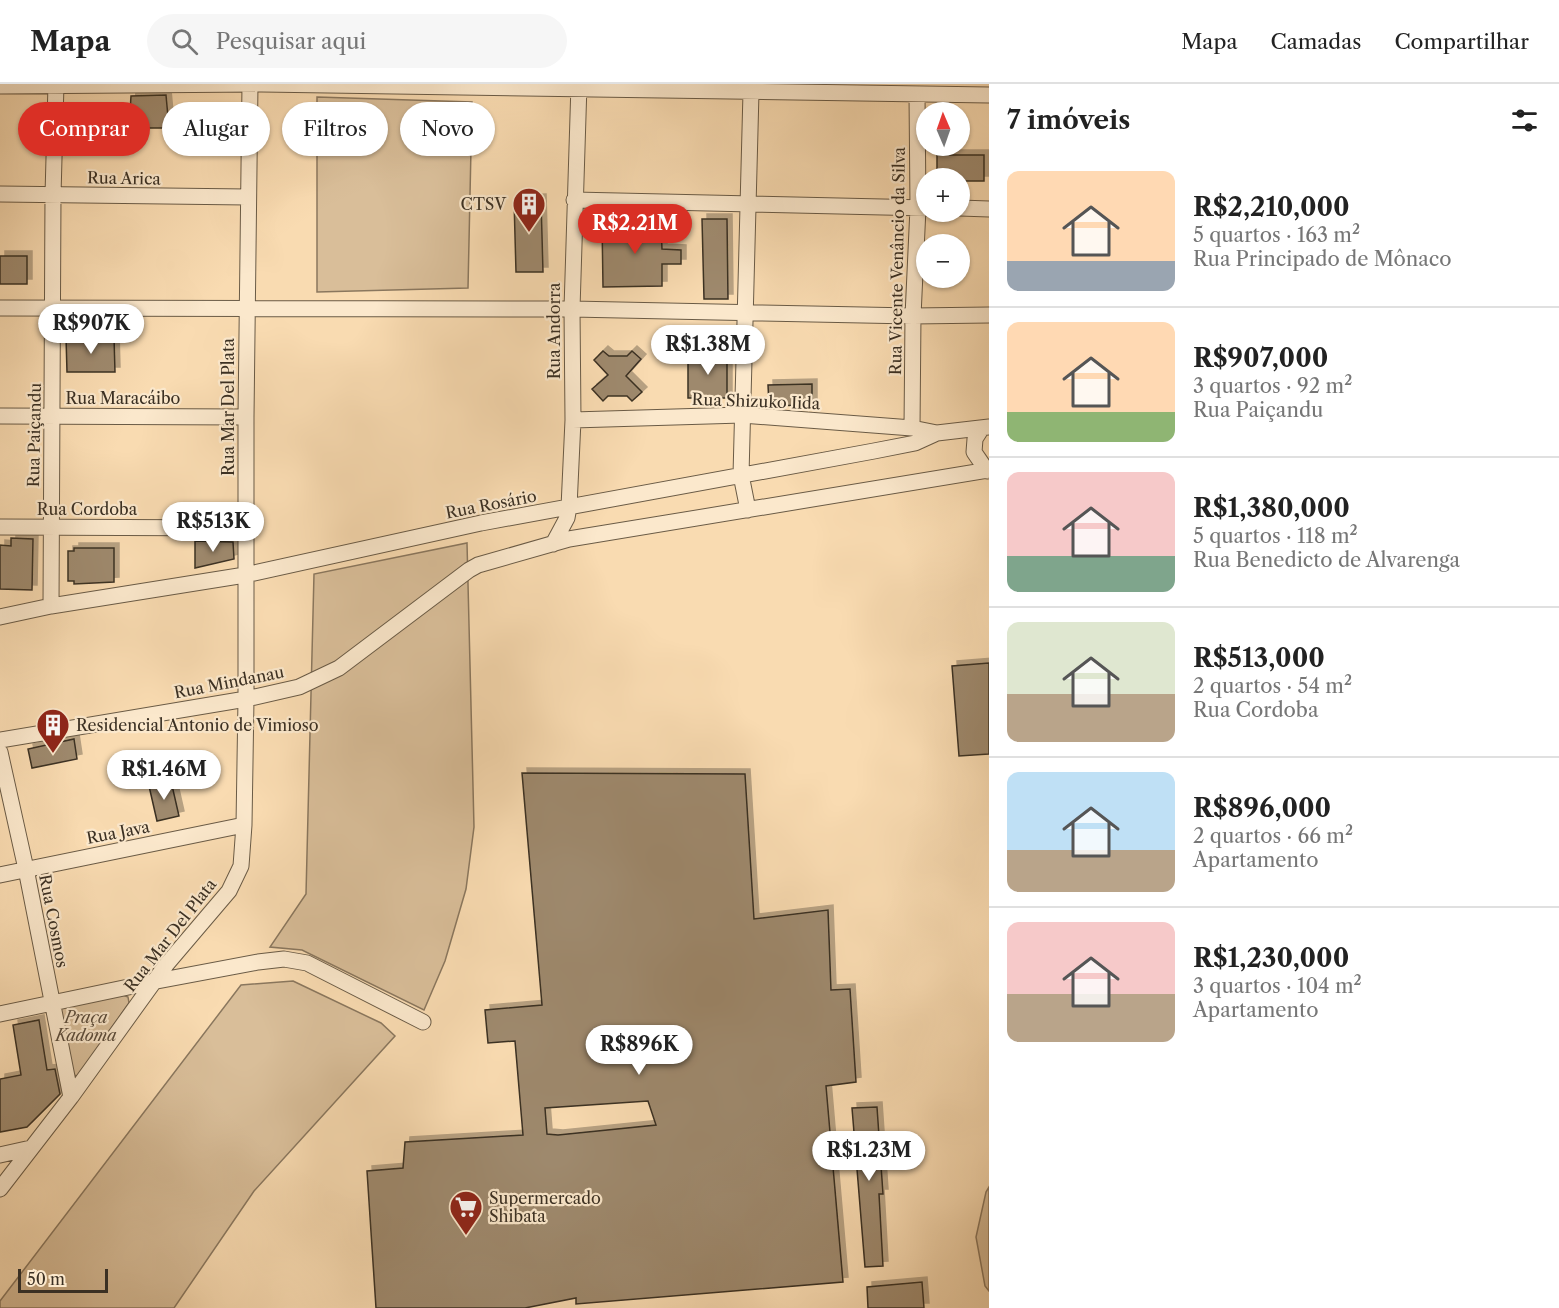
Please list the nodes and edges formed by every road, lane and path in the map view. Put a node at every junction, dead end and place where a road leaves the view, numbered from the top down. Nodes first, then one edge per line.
1 (250, 84) edge
2 (56, 85) edge
3 (0, 86) edge
4 (578, 86) edge
5 (752, 92) junction
6 (917, 95) junction
7 (989, 95) edge
8 (921, 168) edge
9 (0, 194) edge
10 (53, 195) junction
11 (247, 197) junction
12 (574, 200) junction
13 (748, 204) junction
14 (916, 208) edge
15 (970, 208) edge
16 (989, 209) edge
17 (922, 222) edge
18 (247, 307) junction
19 (0, 308) edge
20 (53, 308) junction
21 (572, 309) junction
22 (746, 312) junction
23 (989, 315) edge
24 (913, 316) junction
25 (53, 415) junction
26 (742, 415) junction
27 (0, 416) edge
28 (246, 417) junction
29 (573, 420) junction
30 (986, 427) edge
31 (912, 428) junction
32 (938, 434) junction
33 (988, 471) edge
34 (741, 475) junction
35 (568, 507) junction
36 (748, 510) junction
37 (0, 527) edge
38 (51, 527) junction
39 (246, 528) junction
40 (552, 544) junction
41 (245, 575) junction
42 (51, 606) junction
43 (0, 617) edge
44 (246, 699) junction
45 (0, 740) edge
46 (0, 752) edge
47 (244, 825) junction
48 (26, 869) junction
49 (0, 875) edge
50 (157, 981) junction
51 (51, 1003) junction
52 (0, 1014) edge
53 (423, 1022) dead end
54 (71, 1097) junction
55 (31, 1148) junction
56 (0, 1155) edge
57 (0, 1190) edge

1 - 2 street
1 - 4 street
1 - 11 street, Rua Mar Del Plata
2 - 3 street
2 - 10 street, Rua Paiçandu
4 - 5 street
4 - 12 street, Rua Andorra
5 - 6 street
5 - 13 street
6 - 7 street
6 - 8 street, Rua Vicente Venâncio da Silva
9 - 10 street, Rua Arica
10 - 11 street, Rua Arica
10 - 20 street, Rua Paiçandu
11 - 18 street, Rua Mar Del Plata
12 - 13 street
12 - 21 street, Rua Andorra
13 - 14 street
13 - 22 street
15 - 16 street
17 - 24 street, Rua Vicente Venâncio da Silva
18 - 20 street
18 - 21 street
18 - 28 street, Rua Mar Del Plata
19 - 20 street
20 - 25 street, Rua Paiçandu
21 - 22 street
21 - 29 street, Rua Andorra
22 - 24 street
22 - 26 street
23 - 24 street
24 - 31 street, Rua Vicente Venâncio da Silva
25 - 27 street, Rua Maracáibo
25 - 28 street, Rua Maracáibo
25 - 38 street, Rua Paiçandu
26 - 29 street, Rua Shizuko Iida
26 - 31 street, Rua Shizuko Iida
26 - 34 street
28 - 39 street, Rua Mar Del Plata
29 - 35 street, Rua Andorra
30 - 32 street, Rua Rosário
30 - 33 street
31 - 32 street, Rua Shizuko Iida
32 - 34 street, Rua Rosário
33 - 36 street, Rua Mindanau
34 - 35 street, Rua Rosário
34 - 36 street
35 - 40 street, Rua Andorra
35 - 41 street, Rua Rosário
36 - 40 street, Rua Mindanau
37 - 38 street, Rua Cordoba
38 - 39 street, Rua Cordoba
38 - 42 street, Rua Paiçandu
39 - 41 street, Rua Mar Del Plata
40 - 44 street, Rua Mindanau
41 - 42 street, Rua Rosário
41 - 44 street, Rua Mar Del Plata
42 - 43 street, Rua Rosário
44 - 45 street, Rua Mindanau
44 - 47 street, Rua Mar Del Plata
46 - 48 street, Rua Cosmos
47 - 48 street, Rua Java
47 - 50 street, Rua Mar Del Plata
48 - 49 street, Rua Java
48 - 51 street, Rua Cosmos
50 - 51 street
50 - 53 street
50 - 54 street, Rua Mar Del Plata
51 - 52 street
51 - 54 street, Rua Cosmos
54 - 55 street, Rua Mar Del Plata
55 - 56 street
55 - 57 street, Rua Mar Del Plata

